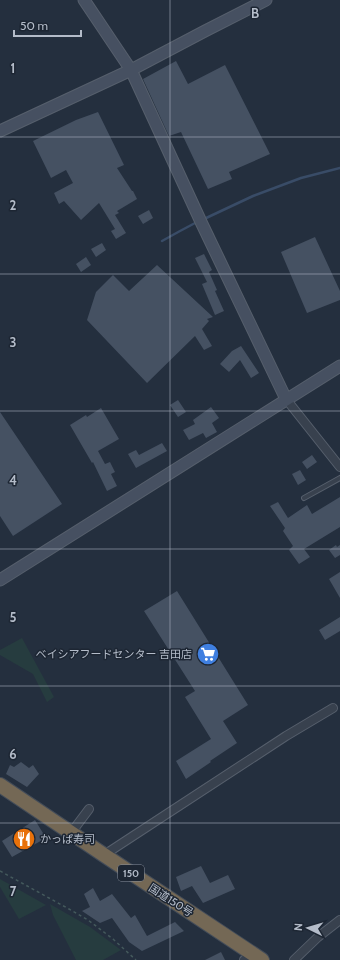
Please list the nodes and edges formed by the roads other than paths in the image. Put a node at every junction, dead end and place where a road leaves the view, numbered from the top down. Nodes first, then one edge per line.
1 (84, 0) edge
2 (266, 0) edge
3 (131, 70) junction
4 (0, 131) edge
5 (340, 366) edge
6 (286, 399) junction
7 (340, 467) edge
8 (340, 478) edge
9 (304, 498) dead end
10 (0, 580) edge
11 (333, 708) dead end
12 (0, 785) edge
13 (89, 809) dead end
14 (71, 833) junction
15 (104, 855) junction
16 (340, 920) edge
17 (253, 958) edge
18 (294, 960) edge

1 - 3 street
2 - 3 street
3 - 4 street
3 - 6 street
5 - 6 street
6 - 7 street
6 - 10 street
8 - 9 lane
11 - 15 street
12 - 14 highway, 国道150号 / 150
13 - 14 street
14 - 15 highway, 国道150号 / 150
15 - 17 highway, 国道150号 / 150
16 - 18 street

